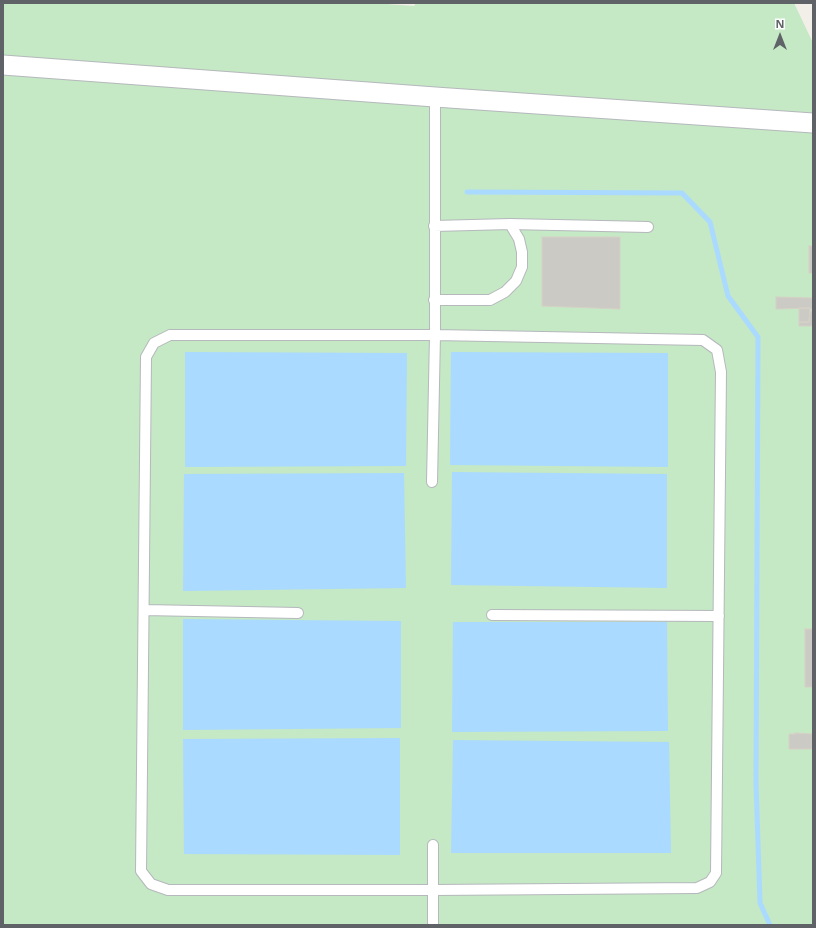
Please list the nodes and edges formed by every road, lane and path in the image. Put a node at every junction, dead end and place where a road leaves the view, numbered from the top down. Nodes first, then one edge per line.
1 (3, 65) edge
2 (435, 98) junction
3 (813, 123) edge
4 (510, 224) junction
5 (434, 226) junction
6 (648, 228) dead end
7 (434, 300) junction
8 (435, 335) junction
9 (432, 482) dead end
10 (144, 610) junction
11 (298, 613) dead end
12 (492, 615) dead end
13 (719, 616) junction
14 (433, 845) dead end
15 (433, 890) junction
16 (433, 925) edge

1 - 2 street
2 - 3 street
2 - 5 lane
4 - 5 lane
4 - 6 lane
4 - 7 lane
5 - 7 lane
7 - 8 lane
8 - 9 lane
8 - 10 lane
8 - 13 lane
10 - 11 lane
10 - 15 lane
12 - 13 lane
13 - 15 lane
14 - 15 lane
15 - 16 lane

